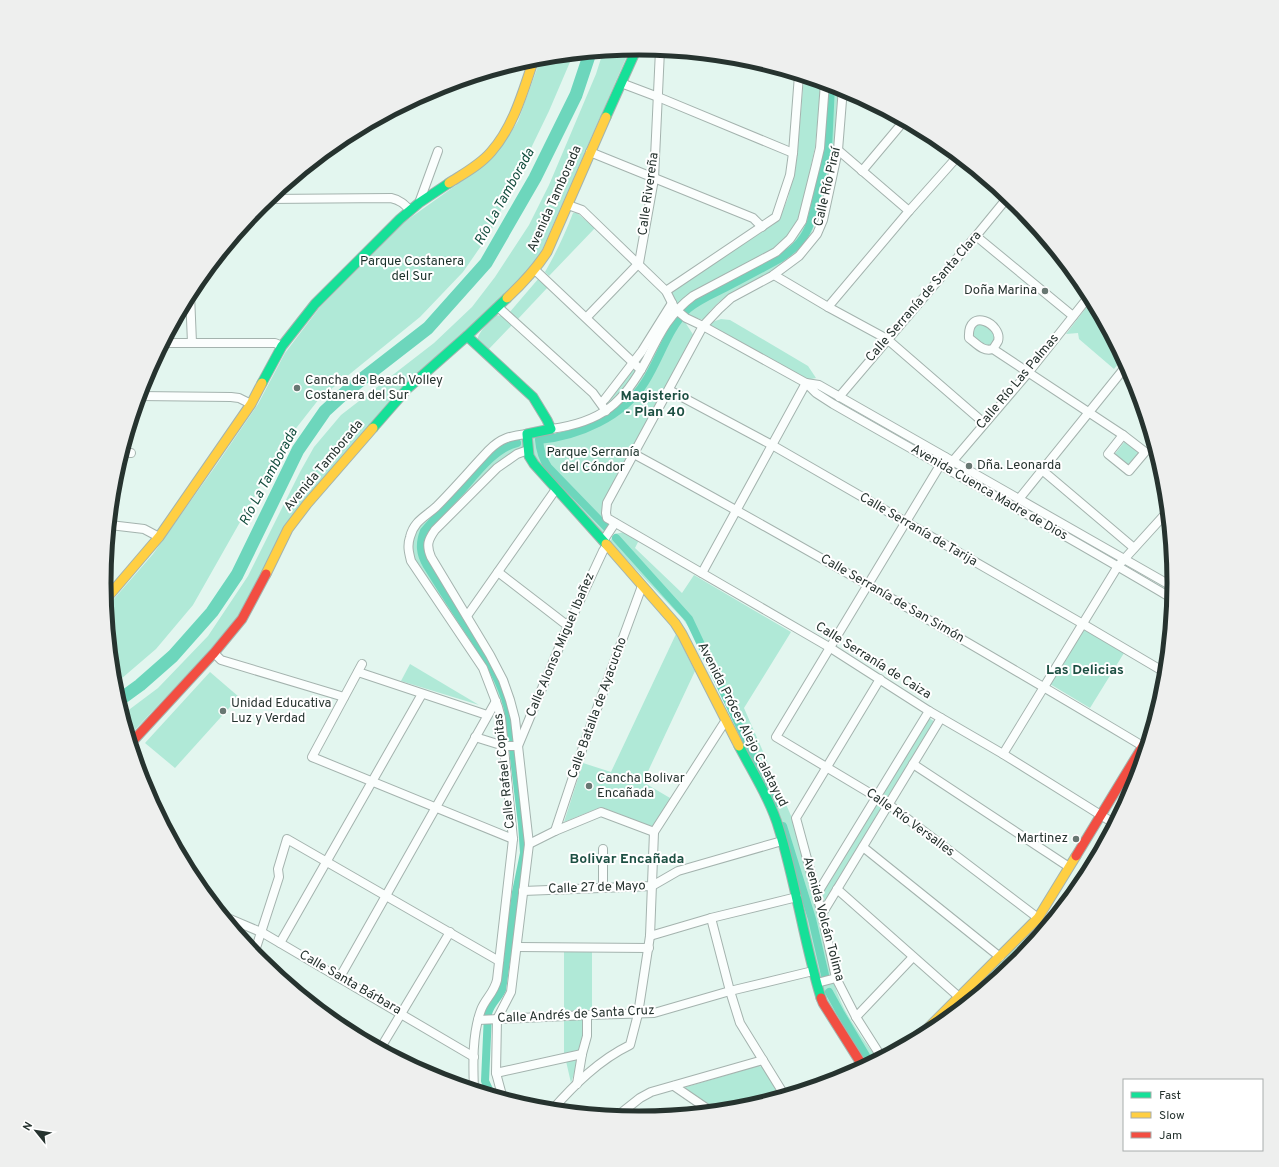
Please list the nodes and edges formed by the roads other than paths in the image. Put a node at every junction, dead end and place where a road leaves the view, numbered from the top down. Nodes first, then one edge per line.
1 (634, 55) edge
2 (660, 56) edge
3 (532, 66) edge
4 (799, 80) edge
5 (621, 83) junction
6 (825, 89) edge
7 (842, 95) edge
8 (658, 97) junction
9 (901, 124) edge
10 (838, 150) junction
11 (438, 151) dead end
12 (590, 152) junction
13 (794, 153) junction
14 (955, 160) edge
15 (862, 171) junction
16 (654, 179) junction
17 (278, 199) edge
18 (1004, 202) edge
19 (418, 203) junction
20 (568, 205) junction
21 (410, 210) junction
22 (909, 211) junction
23 (762, 227) junction
24 (976, 236) junction
25 (638, 263) junction
26 (535, 270) junction
27 (774, 275) junction
28 (666, 291) junction
29 (1086, 301) edge
30 (672, 303) junction
31 (190, 305) edge
32 (498, 307) junction
33 (828, 307) junction
34 (680, 314) junction
35 (1073, 316) junction
36 (586, 317) junction
37 (703, 326) junction
38 (467, 336) junction
39 (887, 339) junction
40 (170, 343) edge
41 (192, 343) junction
42 (282, 346) junction
43 (993, 349) dead end
44 (633, 362) junction
45 (641, 370) junction
46 (1123, 371) edge
47 (1028, 372) junction
48 (806, 383) junction
49 (669, 390) junction
50 (146, 396) edge
51 (839, 396) junction
52 (600, 402) junction
53 (251, 404) junction
54 (606, 411) junction
55 (1088, 413) junction
56 (984, 423) junction
57 (552, 430) junction
58 (527, 434) junction
59 (1123, 435) junction
60 (772, 446) junction
61 (528, 450) junction
62 (634, 454) junction
63 (945, 457) junction
64 (952, 462) junction
65 (940, 465) junction
66 (948, 470) junction
67 (1042, 470) junction
68 (556, 489) junction
69 (1019, 499) junction
70 (737, 510) junction
71 (1163, 516) edge
72 (615, 523) junction
73 (906, 523) junction
74 (115, 526) edge
75 (159, 538) junction
76 (605, 543) junction
77 (1134, 548) junction
78 (1120, 563) junction
79 (498, 572) junction
80 (702, 573) junction
81 (868, 585) junction
82 (1168, 585) edge
83 (642, 586) junction
84 (111, 593) edge
85 (1168, 595) edge
86 (467, 616) junction
87 (1083, 624) junction
88 (568, 626) junction
89 (829, 647) junction
90 (214, 653) junction
91 (362, 664) dead end
92 (1160, 671) edge
93 (358, 672) junction
94 (880, 679) junction
95 (1044, 687) junction
96 (422, 694) junction
97 (344, 697) junction
98 (496, 701) junction
99 (929, 711) junction
100 (487, 715) junction
101 (941, 718) junction
102 (726, 720) junction
103 (475, 737) junction
104 (135, 739) edge
105 (504, 746) junction
106 (517, 746) junction
107 (1142, 746) edge
108 (1003, 754) junction
109 (1140, 754) edge
110 (913, 764) junction
111 (827, 767) junction
112 (372, 781) junction
113 (876, 796) junction
114 (888, 804) junction
115 (437, 807) junction
116 (1101, 816) junction
117 (1111, 822) edge
118 (555, 831) junction
119 (654, 832) junction
120 (513, 839) junction
121 (782, 841) junction
122 (529, 844) junction
123 (863, 847) junction
124 (603, 849) dead end
125 (326, 861) junction
126 (1070, 867) junction
127 (652, 886) junction
128 (603, 888) junction
129 (837, 889) junction
130 (523, 891) junction
131 (817, 894) junction
132 (386, 896) junction
133 (796, 897) junction
134 (822, 914) junction
135 (711, 918) junction
136 (1038, 918) junction
137 (232, 920) edge
138 (261, 932) junction
139 (450, 932) junction
140 (650, 936) junction
141 (280, 943) junction
142 (256, 947) edge
143 (517, 947) junction
144 (649, 948) junction
145 (912, 957) junction
146 (1000, 957) junction
147 (499, 961) junction
148 (813, 971) junction
149 (340, 977) junction
150 (835, 979) junction
151 (818, 983) junction
152 (730, 991) junction
153 (958, 997) junction
154 (402, 1014) junction
155 (638, 1014) junction
156 (587, 1015) junction
157 (856, 1017) junction
158 (496, 1019) junction
159 (481, 1020) junction
160 (932, 1024) edge
161 (383, 1045) edge
162 (582, 1054) junction
163 (879, 1054) edge
164 (474, 1057) junction
165 (763, 1060) junction
166 (861, 1063) edge
167 (496, 1073) junction
168 (577, 1084) junction
169 (474, 1085) edge
170 (674, 1086) junction
171 (783, 1092) edge
172 (502, 1094) edge
173 (560, 1105) edge
174 (705, 1107) edge
175 (623, 1112) edge

1 - 5 main road, Avenida Tamborada
2 - 8 street, Calle Rivereña
3 - 19 main road
4 - 13 street
5 - 8 street
5 - 12 main road, Avenida Tamborada
6 - 34 street
7 - 10 street, Calle Río Piraí
8 - 13 street
8 - 16 street, Calle Rivereña
9 - 15 street
10 - 15 street
10 - 27 street, Calle Río Piraí
11 - 19 street
12 - 16 street
12 - 20 main road, Avenida Tamborada
13 - 23 street
14 - 22 street
15 - 22 street
16 - 23 street
16 - 25 street, Calle Rivereña
17 - 21 street
18 - 24 street, Calle Serranía de Santa Clara
19 - 21 main road
20 - 25 street
20 - 26 main road, Avenida Tamborada
21 - 42 main road
22 - 33 street
23 - 28 street
24 - 35 street
24 - 39 street, Calle Serranía de Santa Clara
25 - 28 street
25 - 36 street
26 - 32 main road, Avenida Tamborada
26 - 36 street
27 - 33 street
27 - 37 street, Calle Río Piraí
28 - 30 street
29 - 35 street, Calle Río Las Palmas
30 - 34 street
30 - 44 street
31 - 41 street
32 - 38 main road, Avenida Tamborada
32 - 52 street
33 - 39 street
34 - 37 street, Avenida Cuenca Madre de Dios
34 - 45 street
35 - 47 street, Calle Río Las Palmas
36 - 44 street
37 - 48 street, Avenida Cuenca Madre de Dios
37 - 49 street
38 - 57 main road
38 - 90 main road, Avenida Tamborada
39 - 51 street, Calle Serranía de Santa Clara
39 - 56 street
40 - 41 street
41 - 42 street
42 - 53 main road
43 - 47 street
44 - 45 street
44 - 52 street
45 - 54 street
46 - 55 street
47 - 55 street
47 - 56 street, Calle Río Las Palmas
48 - 51 street, Avenida Cuenca Madre de Dios
48 - 60 street
48 - 65 street, Avenida Cuenca Madre de Dios
49 - 60 street, Calle Serranía de Tarija
49 - 62 street
50 - 53 street
51 - 63 street, Avenida Cuenca Madre de Dios
52 - 54 street
53 - 75 main road
54 - 57 street
55 - 59 street
55 - 67 street
56 - 64 street, Calle Río Las Palmas
57 - 58 main road
58 - 61 main road, Avenida Prócer Alejo Calatayud
58 - 98 street, Calle Rafael Copitas
59 - 59 street
60 - 70 street
60 - 73 street, Calle Serranía de Tarija
61 - 68 main road, Avenida Prócer Alejo Calatayud
61 - 86 street
62 - 70 street, Calle Serranía de San Simón
62 - 72 street
63 - 64 street, Avenida Cuenca Madre de Dios
63 - 65 street
64 - 66 street, Calle Río Las Palmas
64 - 69 street, Avenida Cuenca Madre de Dios
65 - 66 street, Avenida Cuenca Madre de Dios
65 - 73 street
66 - 78 street, Avenida Cuenca Madre de Dios
67 - 69 street
67 - 77 street
68 - 76 main road, Avenida Prócer Alejo Calatayud
68 - 79 street
69 - 78 street, Avenida Cuenca Madre de Dios
70 - 80 street
70 - 81 street, Calle Serranía de San Simón
71 - 77 street
72 - 76 street, Calle Alonso Miguel Ibañez
72 - 80 street, Calle Serranía de Caiza
73 - 81 street
73 - 87 street, Calle Serranía de Tarija
74 - 75 street
75 - 84 main road
76 - 83 main road, Avenida Prócer Alejo Calatayud
76 - 88 street, Calle Alonso Miguel Ibañez
77 - 78 street
78 - 82 street, Avenida Cuenca Madre de Dios
78 - 85 street, Avenida Cuenca Madre de Dios
78 - 87 street
79 - 86 street
79 - 88 street
80 - 89 street, Calle Serranía de Caiza
81 - 89 street
81 - 95 street, Calle Serranía de San Simón
83 - 102 main road, Avenida Prócer Alejo Calatayud
83 - 118 street, Calle Batalla de Ayacucho
86 - 106 street
87 - 92 street, Calle Serranía de Tarija
87 - 95 street
88 - 106 street, Calle Alonso Miguel Ibañez
89 - 94 street, Calle Serranía de Caiza
89 - 111 street, Calle Río Versalles
90 - 97 street
90 - 104 main road, Avenida Tamborada
91 - 93 street
93 - 96 street
93 - 97 street
94 - 99 street, Calle Serranía de Caiza
94 - 111 street
95 - 107 street, Calle Serranía de San Simón
95 - 108 street
96 - 100 street
96 - 112 street
97 - 112 street
98 - 100 street
98 - 105 street, Calle Rafael Copitas
99 - 101 street, Calle Serranía de Caiza
99 - 113 street
100 - 103 street
101 - 108 street, Calle Serranía de Caiza
101 - 110 street
102 - 119 street
102 - 121 main road, Avenida Prócer Alejo Calatayud
103 - 105 street
103 - 115 street
105 - 106 street
105 - 120 street, Calle Rafael Copitas
106 - 122 street
108 - 116 street, Calle Serranía de Caiza
109 - 116 main road
110 - 114 street
110 - 126 street
111 - 113 street, Calle Río Versalles
111 - 131 street, Avenida Volcán Tolima
112 - 115 street
112 - 125 street
113 - 114 street, Calle Río Versalles
113 - 131 street
114 - 123 street
114 - 136 street, Calle Río Versalles
115 - 120 street
115 - 132 street
116 - 117 street, Calle Serranía de Caiza
116 - 126 main road
118 - 119 street
118 - 122 street
119 - 127 street
120 - 147 street, Calle Rafael Copitas
121 - 127 street, Calle 27 de Mayo
121 - 133 main road, Avenida Prócer Alejo Calatayud
122 - 130 street
123 - 129 street
123 - 146 street
124 - 128 street
125 - 132 street
125 - 138 street
125 - 141 street
126 - 136 main road
127 - 128 street, Calle 27 de Mayo
127 - 140 street
128 - 130 street, Calle 27 de Mayo
129 - 134 street
129 - 145 street
130 - 143 street
131 - 134 street, Avenida Volcán Tolima
132 - 139 street
132 - 149 street
133 - 135 street
133 - 148 main road, Avenida Prócer Alejo Calatayud
134 - 150 street, Avenida Volcán Tolima
135 - 140 street
135 - 152 street
136 - 146 main road
137 - 138 street, Calle Santa Bárbara
138 - 141 street, Calle Santa Bárbara
138 - 142 street
139 - 147 street
139 - 154 street
140 - 144 street
141 - 149 street, Calle Santa Bárbara
143 - 144 street
143 - 158 street
144 - 155 street
145 - 153 street
145 - 157 street
146 - 153 main road
147 - 159 street, Calle Rafael Copitas
148 - 151 main road, Avenida Prócer Alejo Calatayud
148 - 152 street, Calle Andrés de Santa Cruz
149 - 154 street, Calle Santa Bárbara
150 - 151 street
150 - 157 street, Avenida Volcán Tolima
151 - 166 main road, Avenida Prócer Alejo Calatayud
152 - 155 street, Calle Andrés de Santa Cruz
152 - 165 street
153 - 160 main road
154 - 161 street
154 - 164 street, Calle Santa Bárbara
155 - 156 street, Calle Andrés de Santa Cruz
155 - 168 street
156 - 158 street, Calle Andrés de Santa Cruz
156 - 162 street
157 - 163 street, Avenida Volcán Tolima
158 - 159 street, Calle Andrés de Santa Cruz
158 - 167 street
159 - 164 street, Calle Rafael Copitas
162 - 167 street
162 - 168 street
164 - 169 street, Calle Rafael Copitas
165 - 170 street
165 - 171 street
167 - 172 street
168 - 173 street
170 - 174 street
170 - 175 street

